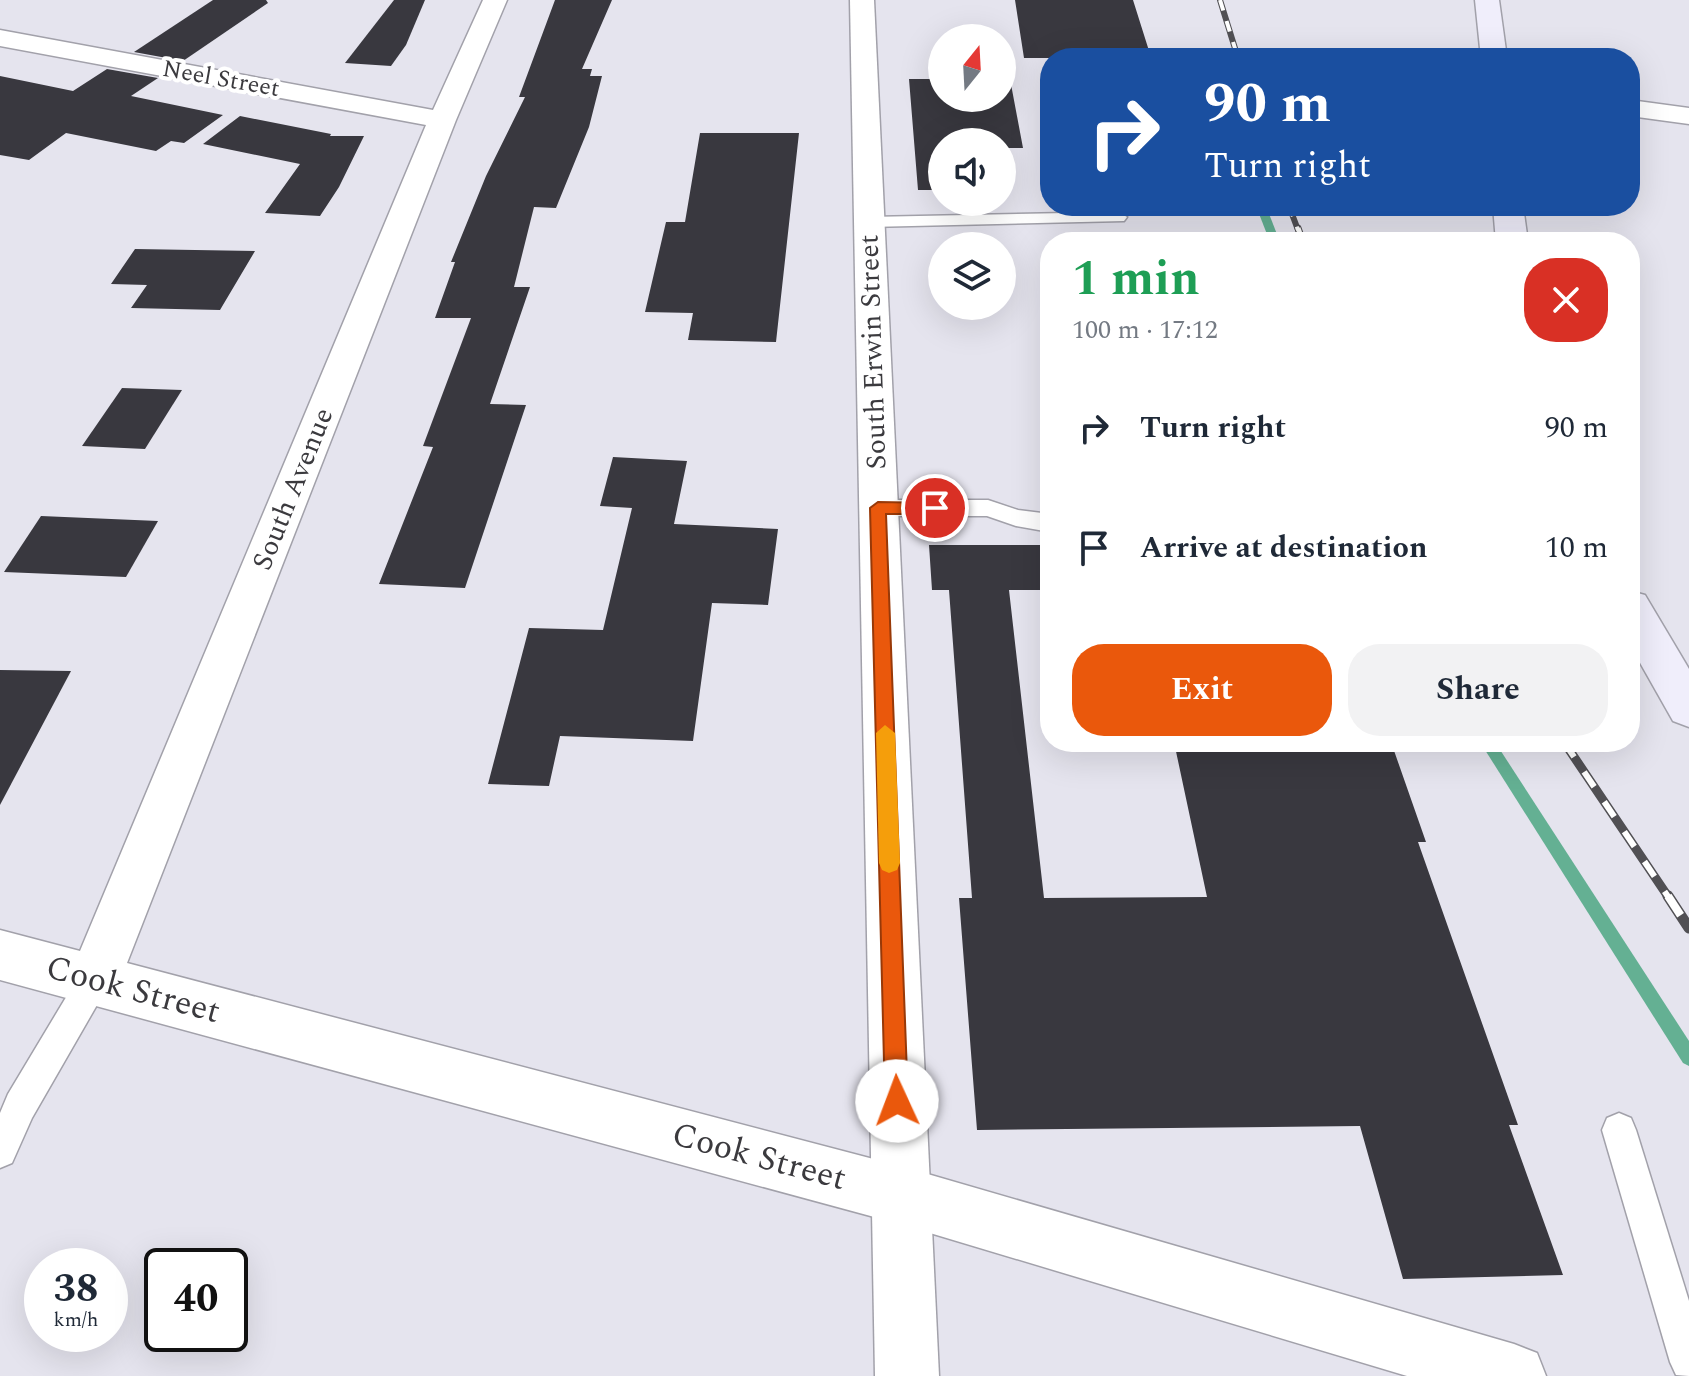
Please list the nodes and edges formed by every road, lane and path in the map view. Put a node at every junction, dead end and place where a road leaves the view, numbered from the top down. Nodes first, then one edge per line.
1 (495, 0) edge
2 (862, 0) edge
3 (1487, 0) edge
4 (0, 38) edge
5 (1493, 48) edge
6 (1640, 109) edge
7 (1689, 116) edge
8 (442, 120) junction
9 (1118, 217) dead end
10 (869, 222) junction
11 (878, 508) junction
12 (1040, 522) edge
13 (1640, 624) edge
14 (1689, 708) edge
15 (0, 955) edge
16 (94, 980) junction
17 (1619, 1130) dead end
18 (0, 1151) edge
19 (900, 1195) junction
20 (1425, 1362) edge
21 (1689, 1362) edge
22 (907, 1376) edge
23 (1514, 1376) edge

1 - 8 street, South Avenue
2 - 10 street, South Erwin Street
3 - 5 main road
4 - 8 street, Neel Street
6 - 7 street
8 - 16 street, South Avenue
9 - 10 lane
10 - 11 street, South Erwin Street
11 - 12 lane
11 - 19 street, South Erwin Street
13 - 14 main road
15 - 16 street, Cook Street
16 - 18 lane
16 - 19 street, Cook Street
17 - 21 lane
19 - 20 street, Cook Street
19 - 22 street, South Erwin Street
20 - 23 street, Cook Street

